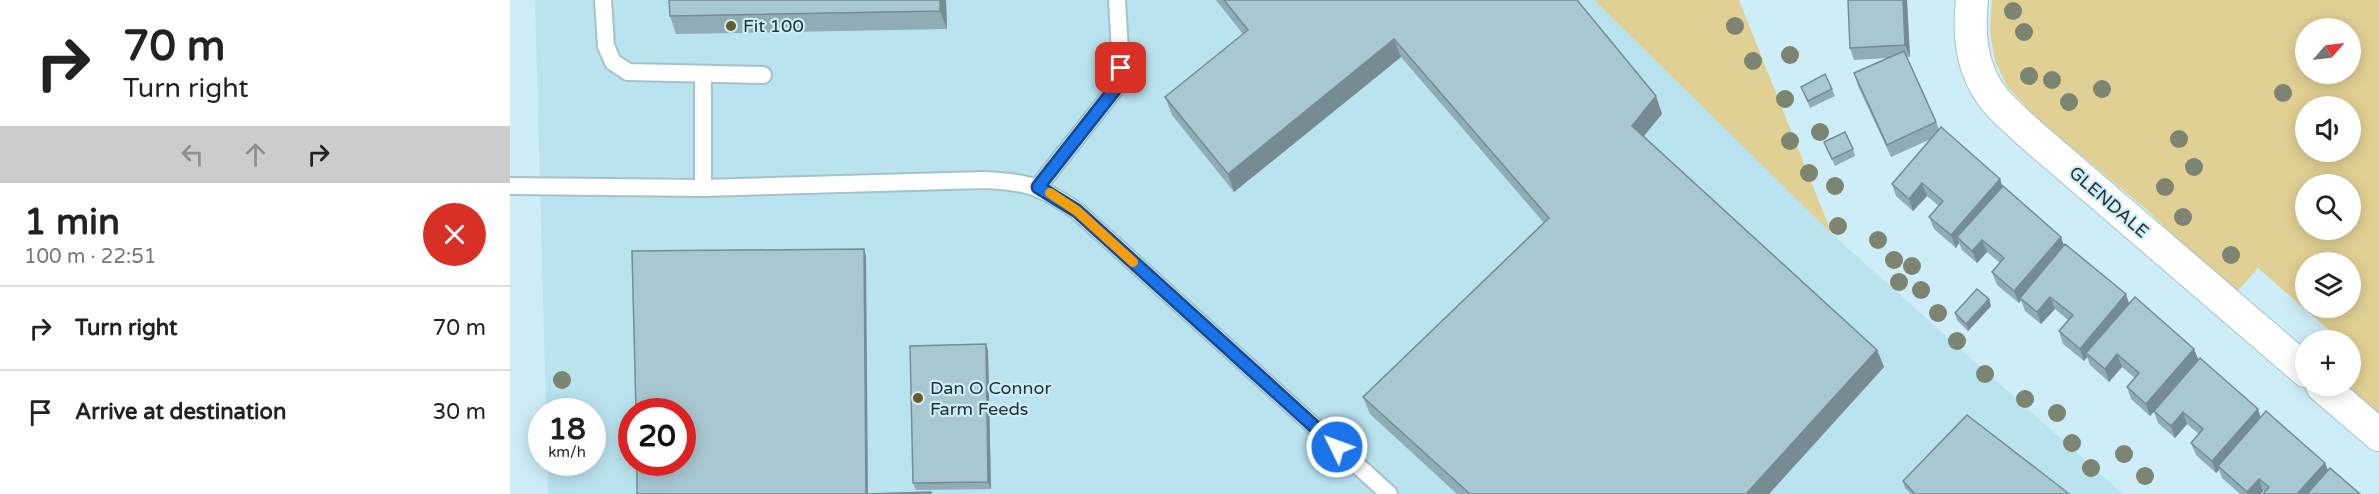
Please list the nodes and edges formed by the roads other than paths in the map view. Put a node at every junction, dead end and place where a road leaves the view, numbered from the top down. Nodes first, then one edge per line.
1 (603, 0) edge
2 (1117, 0) edge
3 (1972, 0) edge
4 (703, 74) junction
5 (763, 75) dead end
6 (510, 186) edge
7 (1038, 187) junction
8 (703, 188) junction
9 (2295, 362) edge
10 (2334, 396) edge
11 (2379, 435) edge
12 (1389, 494) edge

1 - 4 lane
2 - 7 lane
3 - 9 street, GLENDALE
4 - 5 lane
4 - 8 lane
6 - 8 lane
7 - 8 lane
7 - 12 lane
10 - 11 street

